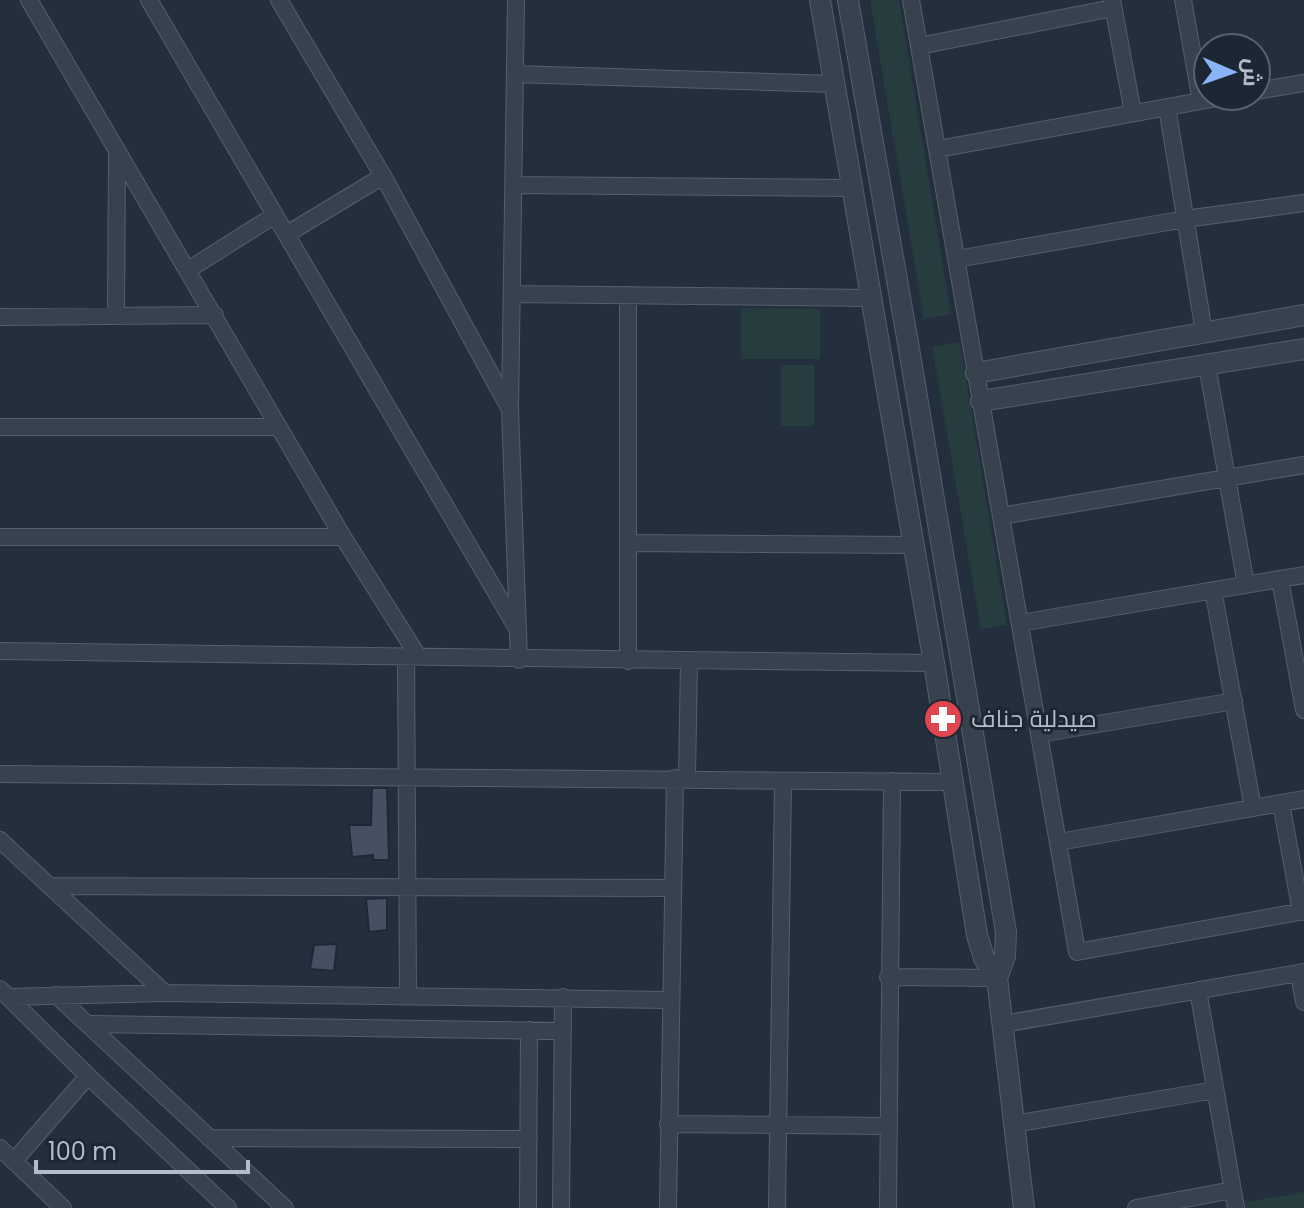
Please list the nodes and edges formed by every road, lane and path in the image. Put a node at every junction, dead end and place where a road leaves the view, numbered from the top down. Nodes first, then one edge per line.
1 (29, 0) edge
2 (149, 0) edge
3 (279, 0) edge
4 (516, 0) edge
5 (820, 0) edge
6 (848, 0) edge
7 (911, 0) edge
8 (1183, 0) edge
9 (1113, 4) edge
10 (919, 46) junction
11 (1192, 50) edge
12 (515, 74) junction
13 (1304, 83) edge
14 (834, 84) junction
15 (1272, 88) edge
16 (1192, 103) edge
17 (1167, 107) junction
18 (1133, 113) junction
19 (938, 149) junction
20 (117, 152) junction
21 (383, 176) junction
22 (514, 185) junction
23 (852, 188) junction
24 (1304, 203) edge
25 (275, 215) junction
26 (1185, 219) junction
27 (287, 234) junction
28 (957, 259) junction
29 (188, 270) junction
30 (512, 294) junction
31 (628, 295) junction
32 (872, 298) junction
33 (116, 315) junction
34 (215, 315) junction
35 (1304, 315) edge
36 (0, 317) edge
37 (1204, 332) junction
38 (908, 343) junction
39 (880, 349) junction
40 (1304, 349) edge
41 (1207, 365) junction
42 (976, 373) junction
43 (981, 401) junction
44 (510, 409) junction
45 (0, 427) edge
46 (279, 427) junction
47 (1304, 465) edge
48 (1227, 478) junction
49 (1001, 516) junction
50 (0, 537) edge
51 (343, 537) junction
52 (630, 543) junction
53 (914, 545) junction
54 (1304, 575) edge
55 (1280, 579) junction
56 (1246, 585) junction
57 (1213, 590) junction
58 (1020, 623) junction
59 (518, 630) junction
60 (0, 651) edge
61 (412, 656) junction
62 (519, 660) junction
63 (628, 661) junction
64 (689, 661) junction
65 (934, 663) junction
66 (1302, 687) edge
67 (1234, 701) junction
68 (1304, 710) edge
69 (1039, 734) junction
70 (0, 774) edge
71 (406, 778) junction
72 (681, 778) junction
73 (783, 781) junction
74 (892, 781) junction
75 (954, 782) junction
76 (1304, 799) edge
77 (1281, 803) junction
78 (1253, 808) junction
79 (0, 840) edge
80 (1059, 842) junction
81 (52, 886) junction
82 (407, 886) junction
83 (673, 888) junction
84 (1302, 912) edge
85 (1301, 972) edge
86 (888, 977) junction
87 (997, 978) junction
88 (1198, 990) junction
89 (5, 993) edge
90 (165, 993) junction
91 (56, 995) junction
92 (408, 996) junction
93 (563, 997) junction
94 (671, 1000) junction
95 (1304, 1002) edge
96 (91, 1024) junction
97 (1003, 1024) junction
98 (529, 1030) junction
99 (563, 1031) junction
100 (88, 1076) junction
101 (1215, 1090) junction
102 (668, 1124) junction
103 (1014, 1124) junction
104 (778, 1126) junction
105 (888, 1126) junction
106 (209, 1138) junction
107 (529, 1139) junction
108 (0, 1148) edge
109 (14, 1161) junction
110 (1233, 1190) junction
111 (63, 1208) edge
112 (228, 1208) edge
113 (285, 1208) edge
114 (528, 1208) edge
115 (561, 1208) edge
116 (668, 1208) edge
117 (777, 1208) edge
118 (888, 1208) edge
119 (1024, 1208) edge
120 (1136, 1208) edge
121 (1236, 1208) edge

1 - 20 street
2 - 25 street
3 - 21 street
4 - 12 street
5 - 14 street
6 - 38 street
7 - 10 street
8 - 11 street
9 - 10 street
9 - 18 street
10 - 19 street
12 - 14 street
12 - 22 street
13 - 15 street
14 - 23 street
16 - 17 street
17 - 18 street
17 - 26 street
18 - 19 street
19 - 28 street
20 - 29 street
20 - 33 street
21 - 27 street
21 - 44 street
22 - 23 street
22 - 30 street
23 - 32 street
24 - 26 street
25 - 27 street
25 - 29 street
26 - 28 street
26 - 37 street
27 - 59 street
28 - 42 street
29 - 34 street
30 - 31 street
30 - 44 street
31 - 32 street
31 - 52 street
32 - 39 street
33 - 34 street
33 - 36 street
34 - 46 street
35 - 37 street
37 - 42 street
38 - 39 street
38 - 87 street
39 - 53 street
40 - 41 street
41 - 43 street
41 - 48 street
42 - 43 street
43 - 49 street
44 - 59 street
45 - 46 street
46 - 51 street
47 - 48 street
48 - 49 street
48 - 56 street
49 - 58 street
50 - 51 street
51 - 61 street
52 - 53 street
52 - 63 street
53 - 65 street
54 - 55 street
55 - 56 street
55 - 66 street
56 - 57 street
57 - 58 street
57 - 67 street
58 - 69 street
59 - 62 street
60 - 61 street
61 - 62 street
61 - 71 street
62 - 63 street
63 - 64 street
64 - 65 street
64 - 72 street
65 - 75 street
66 - 68 street
67 - 69 street
67 - 78 street
69 - 80 street
70 - 71 street
71 - 72 street
71 - 82 street
72 - 73 street
72 - 83 street
73 - 74 street
73 - 104 street
74 - 75 street
74 - 86 street
75 - 87 street
76 - 77 street
77 - 78 street
77 - 84 street
78 - 80 street
79 - 81 street
80 - 84 street
81 - 82 street
81 - 90 street
82 - 83 street
82 - 92 street
83 - 94 street
85 - 88 street
85 - 95 street
86 - 87 street
86 - 105 street
87 - 97 street
88 - 97 street
88 - 101 street
89 - 91 street
89 - 100 street
90 - 91 street
90 - 92 street
91 - 96 street
92 - 93 street
93 - 94 street
93 - 99 street
94 - 102 street
96 - 98 street
96 - 106 street
97 - 103 street
98 - 99 street
98 - 107 street
99 - 115 street
100 - 109 street
100 - 112 street
101 - 103 street
101 - 110 street
102 - 104 street
102 - 116 street
103 - 119 street
104 - 105 street
104 - 117 street
105 - 118 street
106 - 107 street
106 - 113 street
107 - 114 street
108 - 109 street
109 - 111 street
110 - 120 street
110 - 121 street

